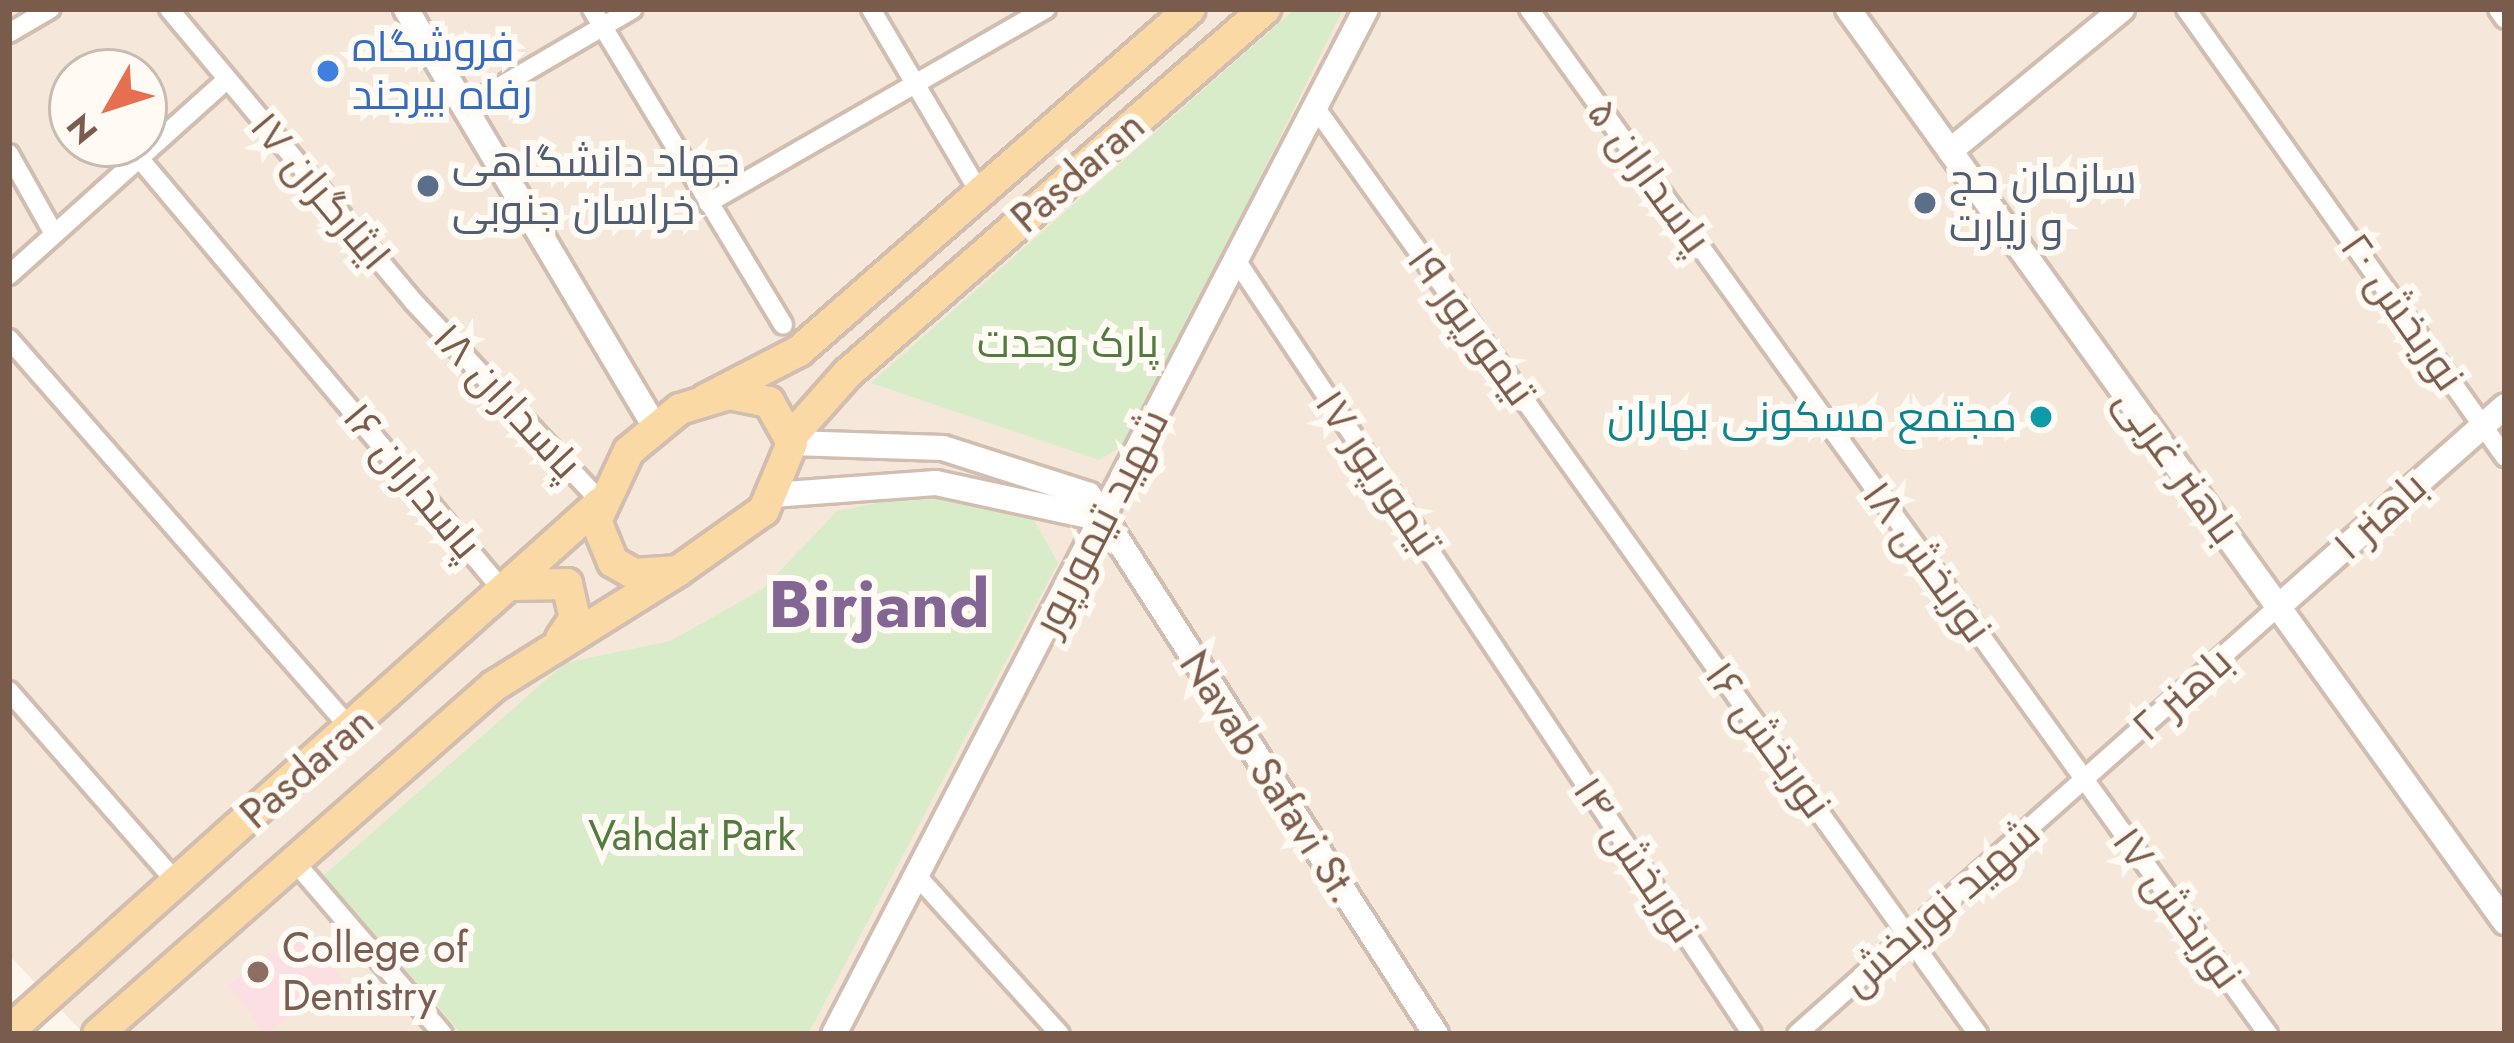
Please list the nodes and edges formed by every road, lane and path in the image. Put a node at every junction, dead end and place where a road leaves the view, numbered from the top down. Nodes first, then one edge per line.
1 (50, 9) edge
2 (169, 9) edge
3 (406, 9) edge
4 (633, 9) edge
5 (871, 9) edge
6 (1046, 9) edge
7 (1265, 9) edge
8 (1366, 9) edge
9 (1529, 9) edge
10 (1848, 9) edge
11 (2122, 9) edge
12 (2186, 9) edge
13 (2498, 9) edge
14 (1179, 13) edge
15 (597, 18) edge
16 (2505, 19) edge
17 (9, 34) edge
18 (226, 80) junction
19 (915, 84) junction
20 (464, 107) junction
21 (1315, 107) junction
22 (168, 132) edge
23 (1951, 152) junction
24 (9, 154) edge
25 (128, 168) edge
26 (148, 168) edge
27 (980, 193) junction
28 (708, 203) junction
29 (54, 234) junction
30 (1236, 260) junction
31 (9, 274) edge
32 (413, 301) joint
33 (783, 325) dead end
34 (9, 339) edge
35 (1769, 342) joint
36 (706, 399) junction
37 (2505, 406) edge
38 (2482, 426) junction
39 (655, 427) junction
40 (791, 440) junction
41 (2505, 457) edge
42 (772, 495) junction
43 (601, 502) junction
44 (1102, 519) junction
45 (1628, 545) joint
46 (678, 571) junction
47 (510, 589) junction
48 (2278, 607) junction
49 (561, 639) junction
50 (1520, 685) joint
51 (9, 692) edge
52 (351, 729) junction
53 (2085, 781) junction
54 (294, 862) junction
55 (917, 876) junction
56 (177, 883) junction
57 (2505, 922) edge
58 (1909, 935) junction
59 (9, 1031) edge
60 (98, 1034) edge
61 (443, 1034) edge
62 (834, 1034) edge
63 (1060, 1034) edge
64 (1436, 1034) edge
65 (1752, 1034) edge
66 (1797, 1034) edge
67 (1978, 1034) edge
68 (2268, 1034) edge

1 - 17 street
2 - 18 street, ایثارگران ۱۷
3 - 20 street
4 - 15 street
5 - 19 street
6 - 19 street
7 - 40 main road, Pasdaran
8 - 21 street, شهید تیمورپور
9 - 35 street, پاسداران ۵
10 - 23 street, باهنر غربی
11 - 23 street
12 - 38 street, نوربخش ۲۰
13 - 16 street
14 - 27 main road, Pasdaran
15 - 20 street
15 - 28 street
18 - 22 street
18 - 32 street, ایثارگران ۱۷
19 - 27 street
19 - 28 street
20 - 39 street
21 - 30 street, شهید تیمورپور
21 - 45 street, تیمورپور ۱۹
23 - 48 street, باهنر غربی
24 - 29 street
25 - 29 street
26 - 47 street, پاسداران ۱۶
27 - 36 main road, Pasdaran
28 - 33 street
29 - 31 street
30 - 44 street, شهید تیمورپور
30 - 50 street, تیمورپور ۱۷
32 - 43 street, پاسداران ۱۸
34 - 52 street
35 - 53 street, نوربخش ۱۸
36 - 39 main road
36 - 40 main road
37 - 38 street, باهنر ۱
38 - 41 street, نوربخش ۲۰
38 - 48 street, باهنر ۱
39 - 43 main road
40 - 42 main road
40 - 44 street, Navab Safavi St.
42 - 44 street
42 - 46 main road
43 - 46 main road
43 - 47 main road, Pasdaran
44 - 55 street, شهید تیمورپور
44 - 64 street, Navab Safavi St.
45 - 58 street, نوربخش ۱۶
46 - 49 main road, Pasdaran
47 - 49 main road
47 - 52 main road, Pasdaran
48 - 53 street, باهنر ۲
48 - 57 street, باهنر غربی
49 - 54 main road, Pasdaran
50 - 65 street, نوربخش ۱۴
51 - 56 street
52 - 56 main road, Pasdaran
53 - 58 street, شهید نوربخش
53 - 68 street, نوربخش ۱۷
54 - 60 main road, Pasdaran
54 - 61 street
55 - 62 street, شهید تیمورپور
55 - 63 street
56 - 59 main road, Pasdaran
58 - 66 street, شهید نوربخش
58 - 67 street, نوربخش ۱۶

